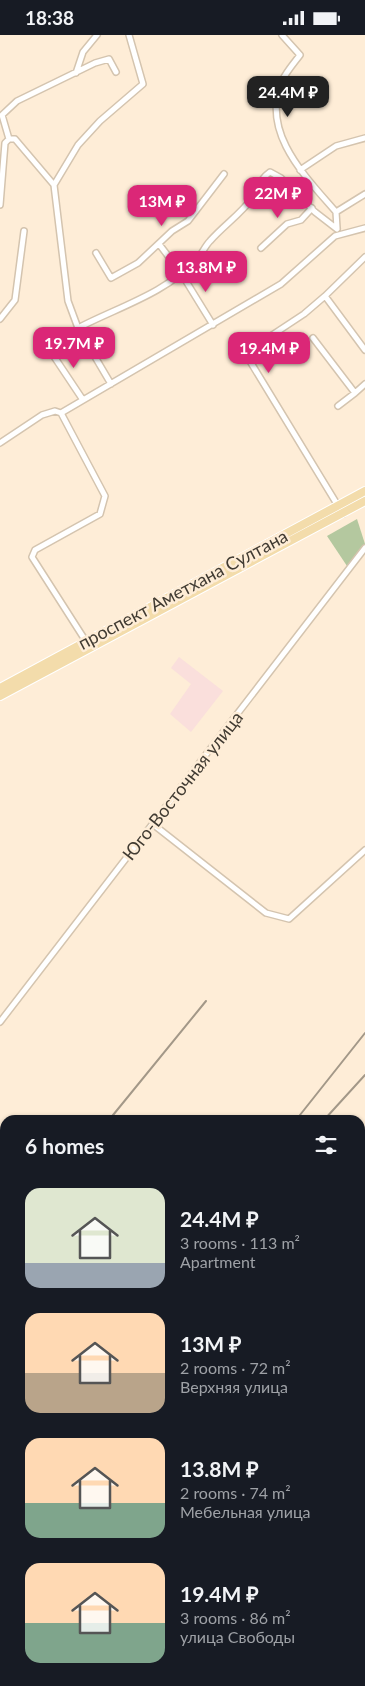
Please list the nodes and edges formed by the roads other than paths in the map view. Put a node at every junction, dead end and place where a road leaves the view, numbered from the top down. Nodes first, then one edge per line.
1 (97, 35) edge
2 (129, 35) edge
3 (282, 35) edge
4 (116, 72) dead end
5 (76, 73) junction
6 (365, 138) edge
7 (9, 139) junction
8 (300, 170) junction
9 (224, 174) dead end
10 (54, 185) junction
11 (365, 194) edge
12 (0, 205) edge
13 (312, 208) junction
14 (336, 212) junction
15 (365, 228) edge
16 (337, 229) junction
17 (24, 231) dead end
18 (335, 236) junction
19 (159, 245) junction
20 (261, 248) dead end
21 (96, 253) dead end
22 (365, 257) edge
23 (181, 273) junction
24 (325, 296) junction
25 (0, 319) edge
26 (213, 325) junction
27 (78, 328) junction
28 (313, 338) dead end
29 (49, 349) dead end
30 (365, 350) edge
31 (111, 384) junction
32 (365, 384) edge
33 (355, 393) junction
34 (82, 400) junction
35 (338, 406) dead end
36 (60, 413) junction
37 (0, 443) edge
38 (365, 491) edge
39 (365, 501) edge
40 (338, 506) junction
41 (342, 514) junction
42 (364, 552) edge
43 (86, 641) junction
44 (90, 649) junction
45 (0, 688) edge
46 (0, 697) edge
47 (154, 825) junction
48 (365, 850) edge
49 (0, 1022) edge

1 - 5 street
2 - 10 street
3 - 8 street
4 - 5 street
5 - 7 street
6 - 8 street
7 - 10 street
7 - 12 street
8 - 14 street
9 - 19 street
10 - 27 street
11 - 14 street
13 - 16 street
13 - 20 street
13 - 23 street
14 - 16 street
15 - 18 street
16 - 18 street
17 - 25 street
18 - 26 street
19 - 21 street
19 - 23 street
22 - 24 street
23 - 26 street
23 - 27 street
24 - 30 street
24 - 40 street
26 - 31 street
27 - 31 street
28 - 33 street
29 - 34 street
31 - 34 street
32 - 33 street
33 - 35 street
34 - 36 street
36 - 37 street
36 - 43 street
38 - 40 main road, проспект Аметхана Султана
39 - 41 main road
40 - 41 street
40 - 43 main road, проспект Аметхана Султана
41 - 44 main road
42 - 47 street, Юго-Восточная улица
43 - 44 street
43 - 45 main road, проспект Аметхана Султана
44 - 46 main road
47 - 48 street
47 - 49 street, Юго-Восточная улица

